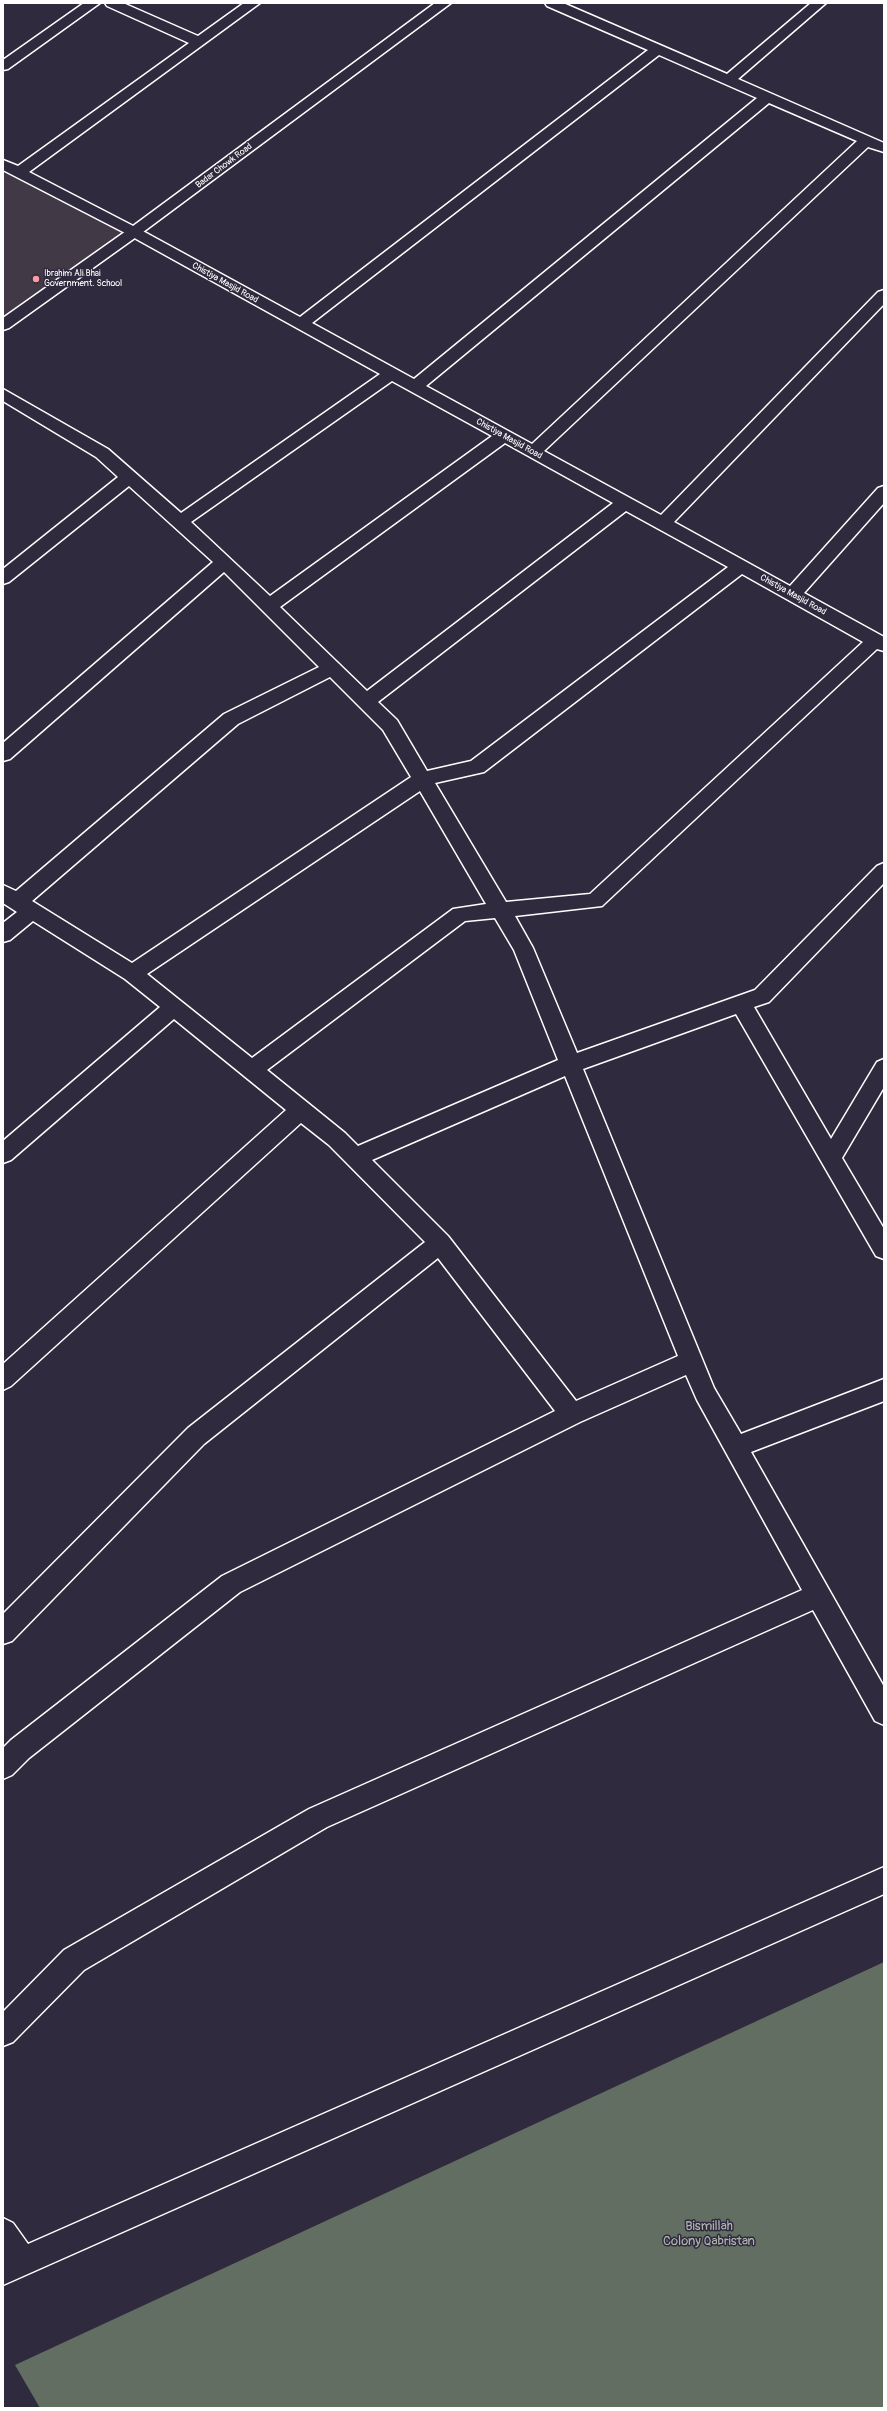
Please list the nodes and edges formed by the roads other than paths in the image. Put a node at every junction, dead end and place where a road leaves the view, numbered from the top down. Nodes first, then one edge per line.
1 (93, 3) edge
2 (112, 3) edge
3 (253, 3) edge
4 (444, 3) edge
5 (552, 3) edge
6 (819, 3) edge
7 (199, 42) junction
8 (658, 49) junction
9 (3, 66) edge
10 (729, 80) junction
11 (767, 97) junction
12 (867, 140) junction
13 (884, 148) edge
14 (3, 164) edge
15 (19, 172) junction
16 (134, 232) junction
17 (884, 295) edge
18 (301, 324) junction
19 (3, 325) edge
20 (391, 374) junction
21 (414, 387) junction
22 (3, 394) edge
23 (504, 436) junction
24 (533, 452) junction
25 (129, 477) junction
26 (884, 492) edge
27 (625, 503) junction
28 (180, 522) junction
29 (663, 523) junction
30 (224, 562) junction
31 (741, 566) junction
32 (3, 578) edge
33 (792, 595) junction
34 (268, 606) junction
35 (880, 643) edge
36 (332, 668) junction
37 (366, 701) junction
38 (3, 754) edge
39 (423, 779) junction
40 (884, 871) edge
41 (17, 902) edge
42 (500, 909) junction
43 (3, 934) edge
44 (132, 973) junction
45 (741, 1004) junction
46 (174, 1007) junction
47 (571, 1064) junction
48 (884, 1068) edge
49 (252, 1070) junction
50 (302, 1110) junction
51 (3, 1154) edge
52 (355, 1158) junction
53 (831, 1158) junction
54 (440, 1243) junction
55 (884, 1249) edge
56 (692, 1361) junction
57 (3, 1379) edge
58 (884, 1390) edge
59 (572, 1414) junction
60 (736, 1447) junction
61 (818, 1595) junction
62 (3, 1632) edge
63 (884, 1712) edge
64 (3, 1766) edge
65 (884, 1880) edge
66 (3, 2032) edge
67 (3, 2233) edge
68 (13, 2266) edge

1 - 9 street
2 - 7 street
3 - 7 street
4 - 16 street, Badar Chowk Road
5 - 8 street
6 - 10 street
7 - 15 street
8 - 10 street
8 - 18 street
10 - 11 street
11 - 12 street
11 - 21 street
12 - 13 street
12 - 24 street
14 - 15 street, Chistiya Masjid Road
15 - 16 street, Chistiya Masjid Road
16 - 18 street, Chistiya Masjid Road
16 - 19 street, Badar Chowk Road
17 - 29 street
18 - 20 street, Chistiya Masjid Road
20 - 21 street, Chistiya Masjid Road
20 - 28 street
21 - 23 street, Chistiya Masjid Road
22 - 25 street
23 - 24 street, Chistiya Masjid Road
23 - 34 street
24 - 27 street, Chistiya Masjid Road
25 - 28 street
25 - 32 street
26 - 33 street
27 - 29 street, Chistiya Masjid Road
27 - 37 street
28 - 30 street
29 - 31 street, Chistiya Masjid Road
30 - 34 street
30 - 38 street
31 - 33 street, Chistiya Masjid Road
31 - 39 street
33 - 35 street, Chistiya Masjid Road
34 - 36 street
35 - 42 street
36 - 37 street
36 - 41 street
37 - 39 street
39 - 42 street
39 - 44 street
40 - 45 street
41 - 43 street
41 - 44 street
42 - 47 street
42 - 49 street
44 - 46 street
45 - 47 street
45 - 53 street
46 - 49 street
46 - 51 street
47 - 52 street
47 - 56 street
48 - 53 street
49 - 50 street
50 - 52 street
50 - 57 street
52 - 54 street
53 - 55 street
54 - 59 street
54 - 62 street
56 - 59 street
56 - 60 street
58 - 60 street
59 - 64 street
60 - 61 street
61 - 63 street
61 - 66 street
65 - 68 street
67 - 68 street

